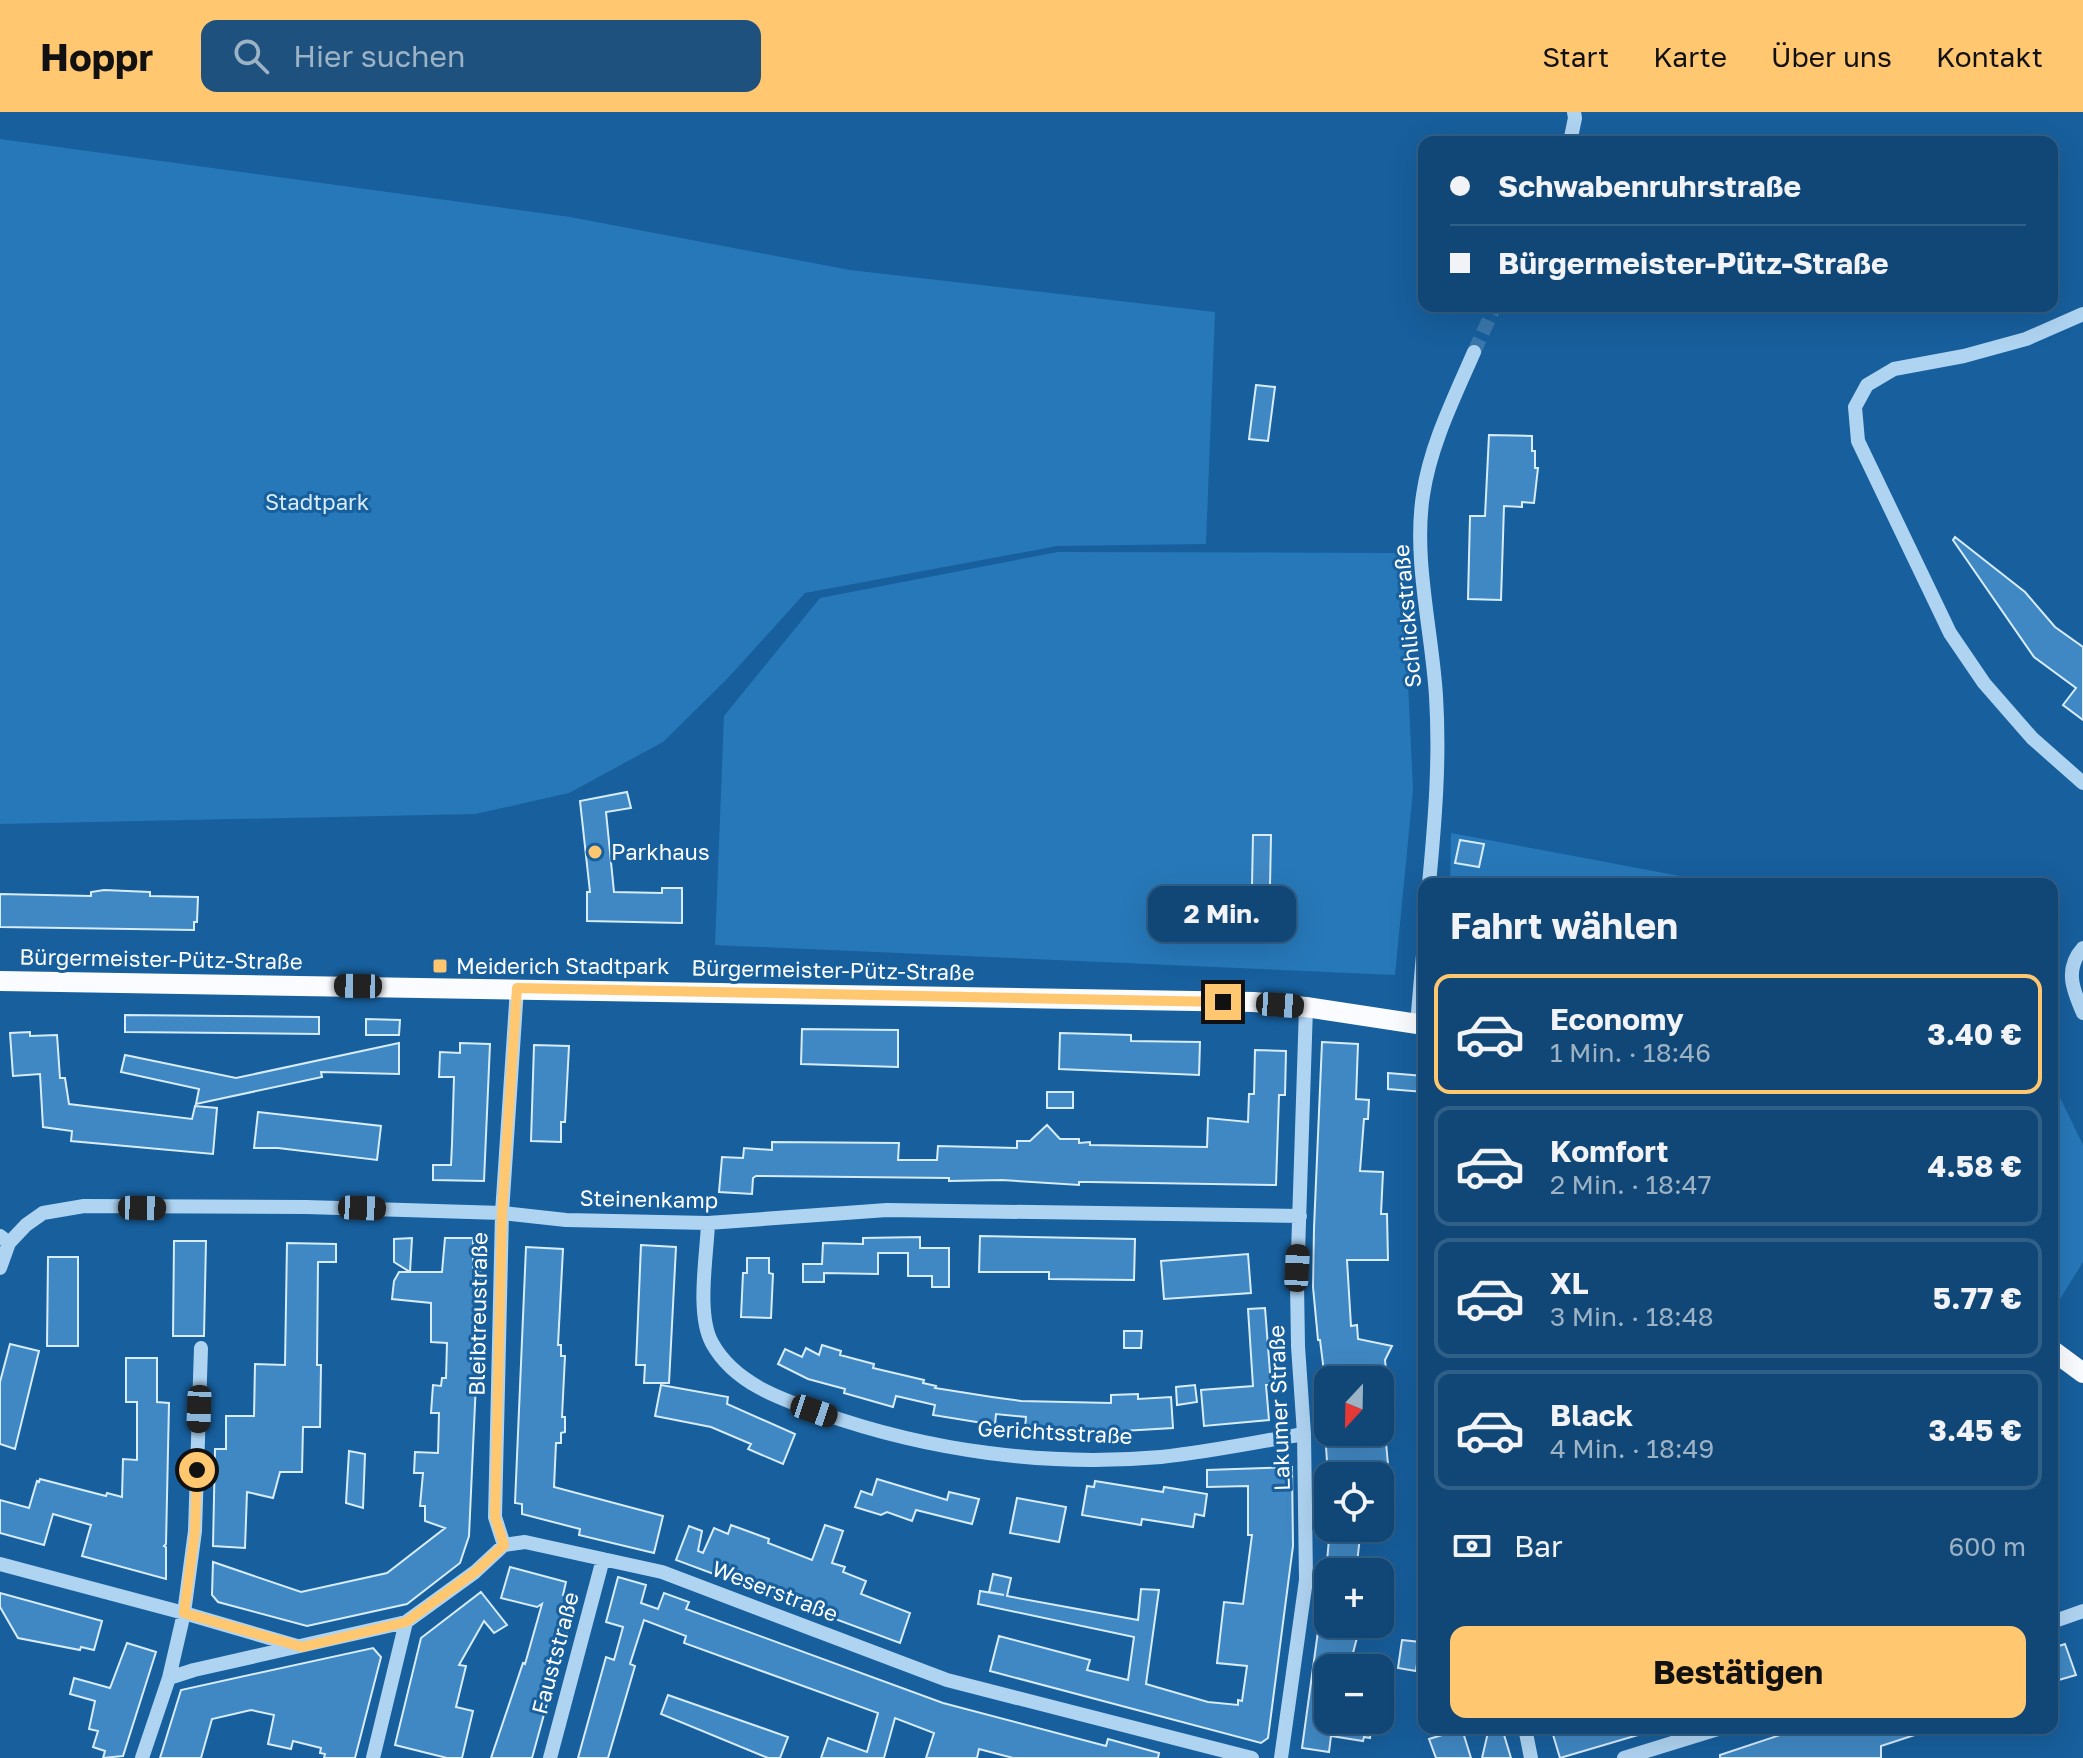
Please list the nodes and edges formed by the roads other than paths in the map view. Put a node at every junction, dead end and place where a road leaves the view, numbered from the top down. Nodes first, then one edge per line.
1 (1574, 112) edge
2 (1571, 136) edge
3 (2083, 314) edge
4 (1474, 352) tunnel mouth
5 (2083, 783) edge
6 (1430, 878) edge
7 (2083, 948) edge
8 (0, 981) edge
9 (517, 988) junction
10 (1306, 1007) junction
11 (2083, 1013) edge
12 (1418, 1025) edge
13 (502, 1213) junction
14 (1300, 1216) junction
15 (708, 1223) junction
16 (5, 1240) edge
17 (0, 1268) edge
18 (201, 1348) dead end
19 (2058, 1354) edge
20 (2083, 1373) edge
21 (1304, 1434) junction
22 (504, 1545) junction
23 (603, 1559) junction
24 (0, 1564) edge
25 (2083, 1611) edge
26 (184, 1613) junction
27 (2058, 1620) edge
28 (406, 1622) junction
29 (302, 1647) junction
30 (169, 1678) junction
31 (1526, 1734) edge
32 (1702, 1734) edge
33 (142, 1758) edge
34 (373, 1758) edge
35 (550, 1758) edge
36 (1252, 1758) edge
37 (1281, 1758) edge
38 (1531, 1758) edge
39 (1624, 1758) edge

1 - 2 street
3 - 5 street
4 - 6 street, Schlickstraße
7 - 11 street
8 - 9 main road, Bürgermeister-Pütz-Straße
9 - 10 main road, Bürgermeister-Pütz-Straße
9 - 13 street, Bleibtreustraße
10 - 12 main road, Bürgermeister-Pütz-Straße
10 - 14 street, Lakumer Straße
13 - 15 street, Steinenkamp
13 - 16 street, Steinenkamp
13 - 22 street, Bleibtreustraße
14 - 15 street, Steinenkamp
14 - 21 street, Lakumer Straße
15 - 21 street, Gerichtsstraße
16 - 17 street
18 - 26 street
19 - 20 main road
21 - 37 street, Lakumer Straße
22 - 23 street, Weserstraße
22 - 28 street
23 - 35 street, Fauststraße
23 - 36 street, Weserstraße
24 - 26 street
25 - 27 street
26 - 29 street
26 - 30 street
28 - 29 street
28 - 34 street
29 - 30 street
30 - 33 street
31 - 38 street
32 - 39 street

